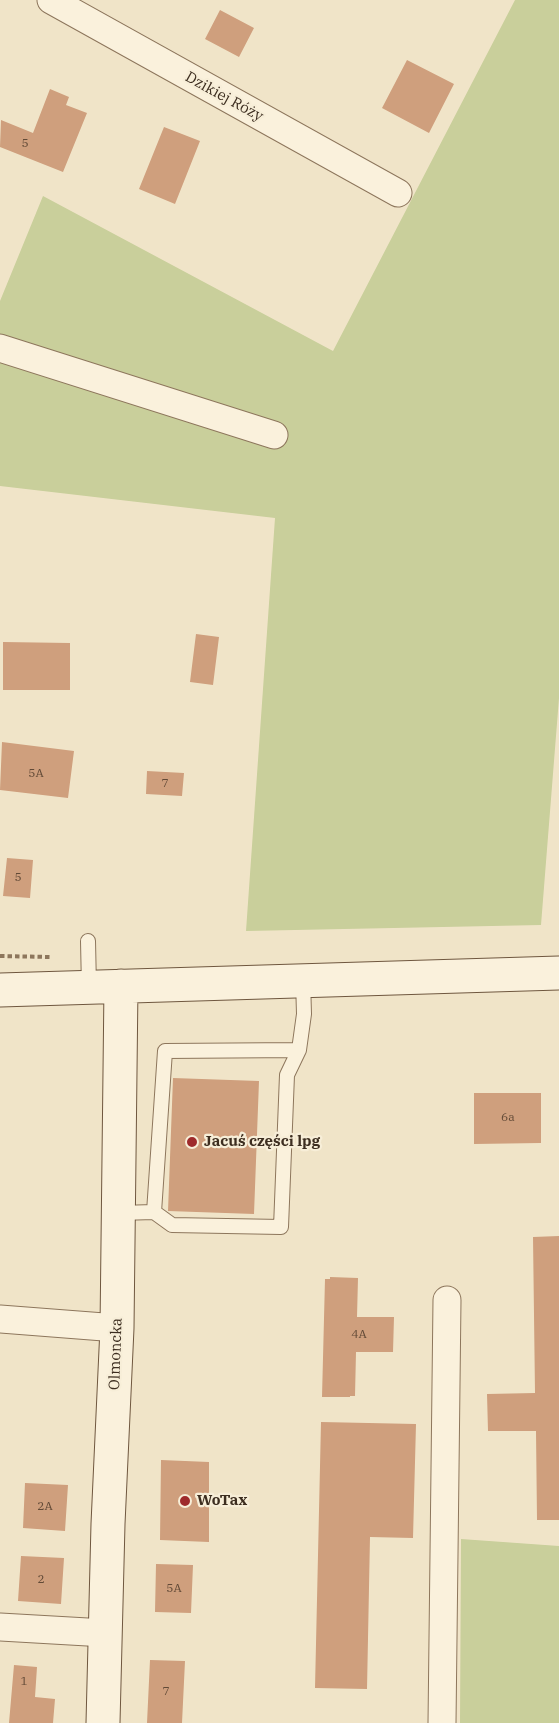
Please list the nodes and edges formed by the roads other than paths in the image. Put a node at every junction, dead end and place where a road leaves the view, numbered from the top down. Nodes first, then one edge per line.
1 (51, 0) edge
2 (398, 193) dead end
3 (0, 348) edge
4 (274, 435) dead end
5 (88, 941) dead end
6 (559, 973) edge
7 (303, 980) junction
8 (121, 986) junction
9 (89, 987) junction
10 (0, 990) edge
11 (299, 1050) junction
12 (154, 1212) junction
13 (119, 1213) junction
14 (447, 1300) dead end
15 (0, 1319) edge
16 (117, 1328) junction
17 (0, 1627) edge
18 (105, 1633) junction
19 (103, 1723) edge
20 (442, 1723) edge

1 - 2 street, Dzikiej Róży
3 - 4 street
5 - 9 lane
6 - 7 street
7 - 8 street
7 - 11 lane
8 - 9 street
8 - 13 street, Olmoncka
9 - 10 street
11 - 12 lane
11 - 12 lane
12 - 13 lane
13 - 16 street, Olmoncka
14 - 20 street
15 - 16 street
16 - 18 street, Olmoncka
17 - 18 street
18 - 19 street, Olmoncka

